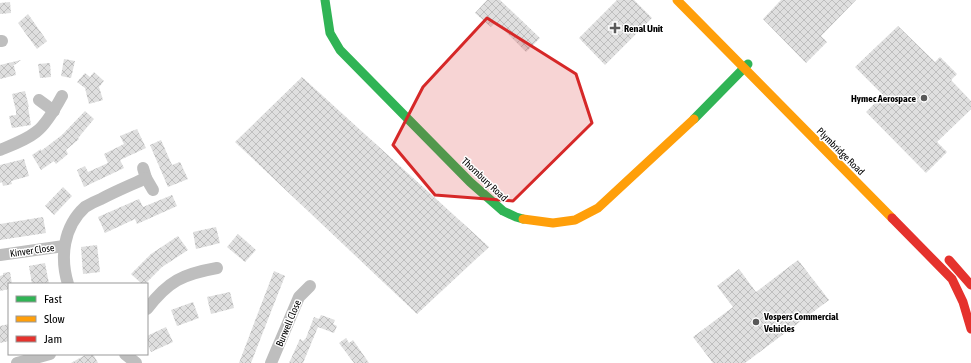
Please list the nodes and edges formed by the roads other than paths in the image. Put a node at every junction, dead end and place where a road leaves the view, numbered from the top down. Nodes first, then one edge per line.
1 (325, 0) edge
2 (677, 0) edge
3 (687, 0) edge
4 (746, 66) junction
5 (62, 96) dead end
6 (39, 100) dead end
7 (54, 111) junction
8 (0, 150) edge
9 (153, 190) dead end
10 (64, 246) junction
11 (0, 255) edge
12 (217, 268) dead end
13 (68, 283) edge
14 (971, 285) edge
15 (310, 286) dead end
16 (148, 308) edge
17 (971, 329) edge
18 (46, 355) edge
19 (126, 355) edge
20 (17, 363) edge
21 (136, 363) edge
22 (271, 363) edge

1 - 4 main road, Thornbury Road
2 - 4 main road, Plymbridge Road
3 - 4 main road, Plymbridge Road
4 - 14 main road, Plymbridge Road
4 - 17 main road, Plymbridge Road
5 - 7 street
6 - 7 street
7 - 8 street
9 - 10 street
10 - 11 street, Kinver Close
10 - 13 street
12 - 16 street
15 - 22 street, Burwell Close
18 - 20 street
19 - 21 street

